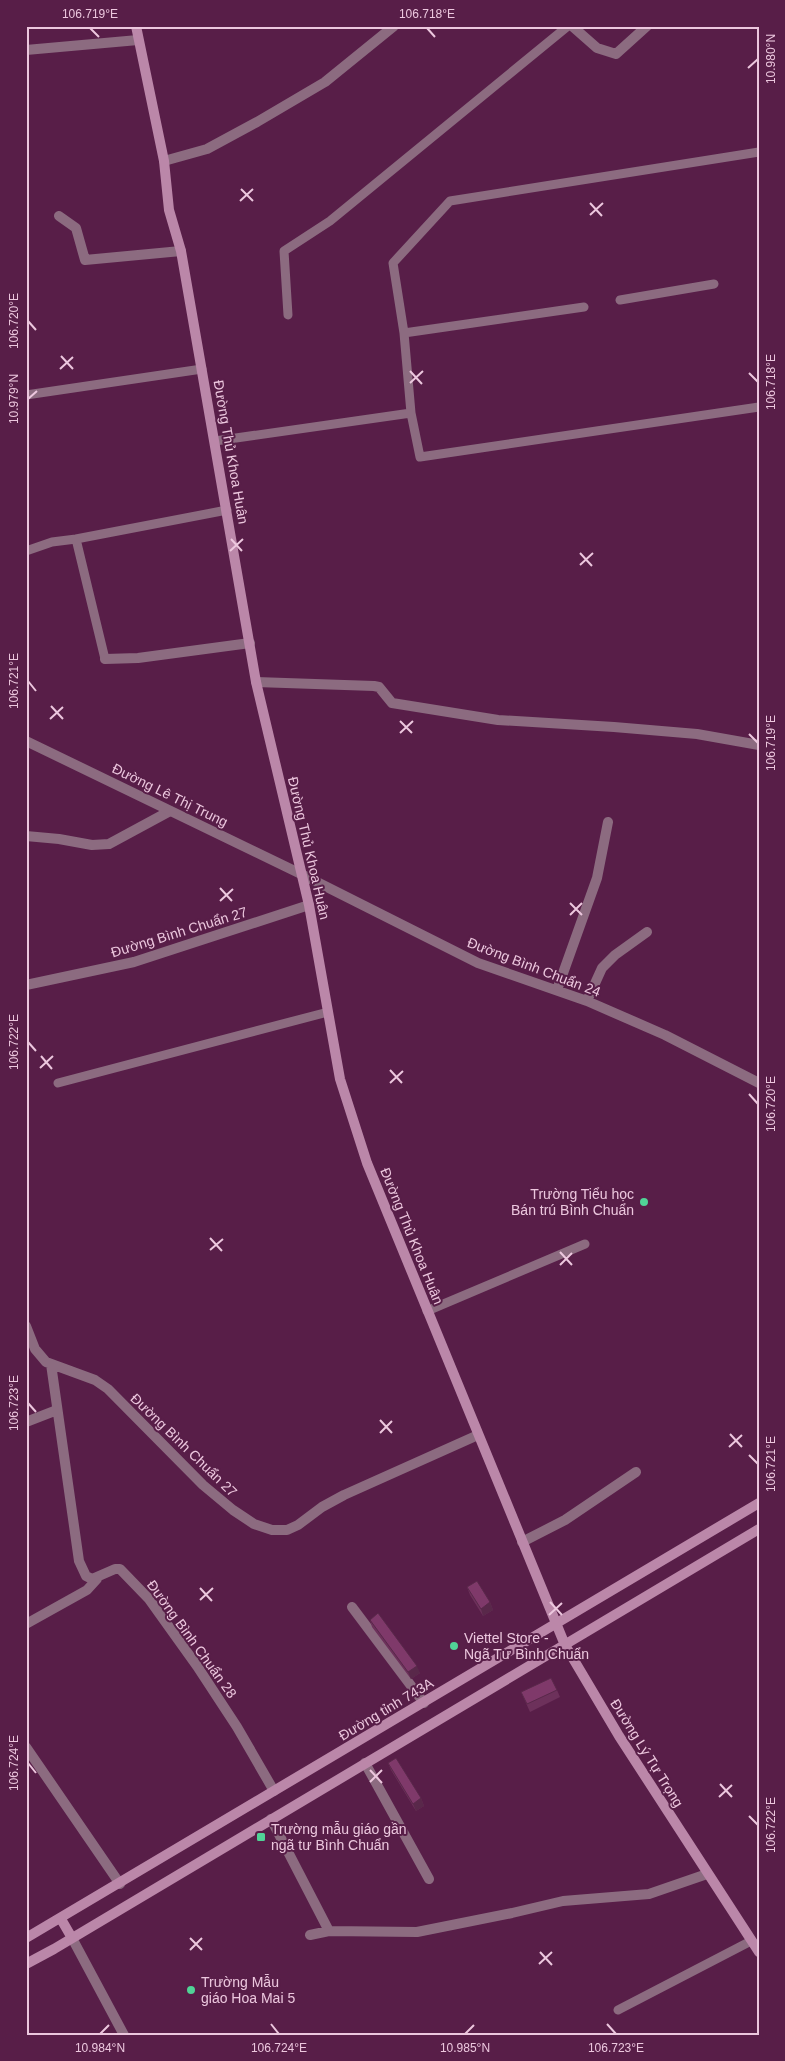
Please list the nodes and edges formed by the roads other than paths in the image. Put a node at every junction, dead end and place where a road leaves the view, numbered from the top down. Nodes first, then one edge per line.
1 (136, 26) edge
2 (394, 26) edge
3 (568, 26) edge
4 (572, 26) edge
5 (647, 26) edge
6 (138, 40) junction
7 (26, 50) edge
8 (759, 152) edge
9 (164, 161) junction
10 (59, 216) dead end
11 (181, 251) junction
12 (714, 284) dead end
13 (620, 300) dead end
14 (584, 307) dead end
15 (288, 315) dead end
16 (404, 332) junction
17 (202, 369) junction
18 (26, 395) edge
19 (759, 407) edge
20 (411, 413) junction
21 (215, 441) junction
22 (227, 510) junction
23 (76, 539) junction
24 (26, 551) edge
25 (250, 643) junction
26 (105, 660) joint
27 (256, 682) junction
28 (26, 741) edge
29 (759, 745) edge
30 (170, 811) junction
31 (608, 822) dead end
32 (26, 836) edge
33 (301, 874) junction
34 (309, 905) junction
35 (648, 932) dead end
36 (26, 985) edge
37 (557, 990) junction
38 (587, 1001) junction
39 (328, 1012) junction
40 (58, 1083) dead end
41 (759, 1083) edge
42 (584, 1244) dead end
43 (427, 1311) junction
44 (26, 1326) edge
45 (51, 1364) junction
46 (57, 1410) junction
47 (26, 1422) edge
48 (478, 1435) junction
49 (636, 1472) dead end
50 (759, 1503) edge
51 (759, 1529) edge
52 (522, 1542) junction
53 (97, 1579) junction
54 (352, 1607) dead end
55 (26, 1624) edge
56 (556, 1625) junction
57 (565, 1645) junction
58 (424, 1702) junction
59 (26, 1748) edge
60 (365, 1763) junction
61 (274, 1791) junction
62 (271, 1819) junction
63 (707, 1874) junction
64 (429, 1879) dead end
65 (120, 1884) junction
66 (61, 1919) junction
67 (329, 1931) junction
68 (310, 1936) dead end
69 (26, 1938) edge
70 (72, 1938) junction
71 (752, 1942) junction
72 (759, 1952) edge
73 (26, 1964) edge
74 (618, 2010) dead end
75 (124, 2035) edge

1 - 6 main road, Đường Thủ Khoa Huân
2 - 9 street
3 - 15 lane
4 - 5 street
6 - 7 street
6 - 9 main road, Đường Thủ Khoa Huân
8 - 16 lane
9 - 11 main road, Đường Thủ Khoa Huân
10 - 11 street
11 - 17 main road, Đường Thủ Khoa Huân
12 - 13 lane
14 - 16 lane
16 - 20 lane
17 - 18 lane
17 - 21 main road, Đường Thủ Khoa Huân
19 - 20 lane
20 - 21 lane
21 - 22 main road, Đường Thủ Khoa Huân
22 - 23 lane
22 - 25 main road, Đường Thủ Khoa Huân
23 - 24 lane
23 - 26 lane
25 - 26 street
25 - 27 main road, Đường Thủ Khoa Huân
27 - 29 street
27 - 33 main road, Đường Thủ Khoa Huân
28 - 30 street, Đường Lê Thị Trung
30 - 32 street
30 - 33 street, Đường Lê Thị Trung
31 - 37 street
33 - 34 main road, Đường Thủ Khoa Huân
33 - 37 street, Đường Bình Chuẩn 24
34 - 36 street, Đường Bình Chuẩn 27
34 - 39 main road, Đường Thủ Khoa Huân
35 - 38 street
37 - 38 street, Đường Bình Chuẩn 24
38 - 41 street, Đường Bình Chuẩn 24
39 - 40 lane
39 - 43 main road, Đường Thủ Khoa Huân
42 - 43 lane
43 - 48 main road, Đường Thủ Khoa Huân
44 - 45 street, Đường Bình Chuẩn 27
45 - 46 street
45 - 48 street, Đường Bình Chuẩn 27
46 - 47 street
46 - 53 street
48 - 52 main road, Đường Thủ Khoa Huân
49 - 52 street
50 - 56 main road, Đường tỉnh 743A
51 - 57 main road
52 - 56 main road, Đường Thủ Khoa Huân
53 - 55 street
53 - 61 street, Đường Bình Chuẩn 28
54 - 58 street
56 - 57 main road, Đường Thủ Khoa Huân
56 - 58 main road, Đường tỉnh 743A
57 - 60 main road
57 - 63 main road, Đường Lý Tự Trọng
58 - 61 main road, Đường tỉnh 743A
59 - 65 street
60 - 62 main road
60 - 64 street
61 - 65 main road, Đường tỉnh 743A
62 - 67 street
62 - 70 main road
63 - 67 street
63 - 71 main road, Đường Lý Tự Trọng
65 - 66 main road, Đường tỉnh 743A
66 - 69 main road, Đường tỉnh 743A
66 - 70 main road
67 - 68 street
70 - 73 main road
70 - 75 street
71 - 72 main road, Đường Lý Tự Trọng
71 - 74 lane

